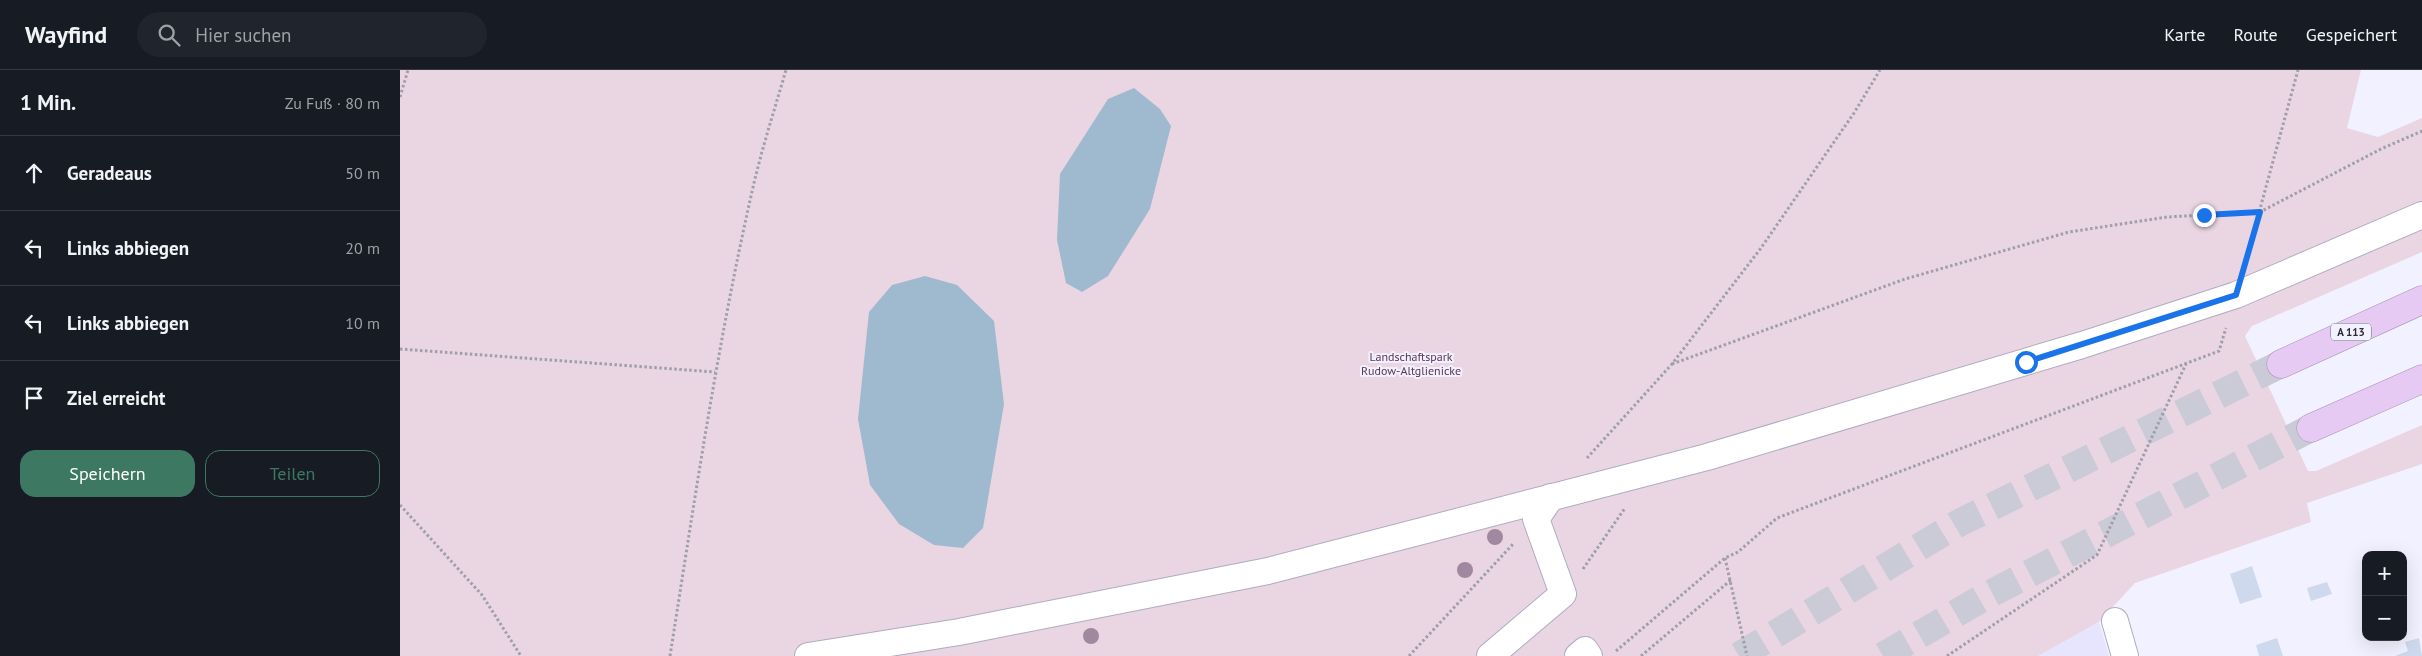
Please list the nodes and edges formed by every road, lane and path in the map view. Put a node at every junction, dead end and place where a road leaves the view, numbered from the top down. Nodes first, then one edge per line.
1 (408, 70) edge
2 (786, 70) edge
3 (1880, 70) edge
4 (2298, 70) edge
5 (400, 97) edge
6 (2422, 131) edge
7 (2260, 212) junction
8 (2422, 215) edge
9 (2236, 295) junction
10 (2422, 300) edge
11 (2228, 321) dead end
12 (400, 349) edge
13 (1672, 364) junction
14 (2186, 364) junction
15 (2281, 364) tunnel mouth
16 (716, 372) junction
17 (2422, 379) edge
18 (2311, 428) tunnel mouth
19 (1585, 460) dead end
20 (1649, 472) junction
21 (1551, 497) junction
22 (400, 505) edge
23 (1536, 519) junction
24 (1725, 558) junction
25 (1731, 580) junction
26 (1563, 594) junction
27 (2115, 621) dead end
28 (521, 656) edge
29 (670, 656) edge
30 (808, 656) edge
31 (1409, 656) edge
32 (1490, 656) edge
33 (1564, 656) edge
34 (1572, 656) edge
35 (1578, 656) edge
36 (1589, 656) edge
37 (1610, 656) edge
38 (1641, 656) edge
39 (1747, 656) edge
40 (1948, 656) edge
41 (2125, 656) edge

1 - 5 path
2 - 16 path
3 - 13 path
4 - 7 path
6 - 7 path
7 - 9 path
7 - 13 path
8 - 9 street
9 - 20 street
10 - 15 highway, A 113
11 - 14 path
12 - 16 path
13 - 19 path
14 - 24 path
14 - 40 path
16 - 29 path
17 - 18 highway
20 - 21 street
20 - 26 path
21 - 23 street
21 - 30 street
22 - 28 path
23 - 26 street
23 - 31 path
24 - 25 path
24 - 37 path
25 - 38 path
25 - 39 path
26 - 32 street
27 - 41 street
33 - 34 street
35 - 36 street

